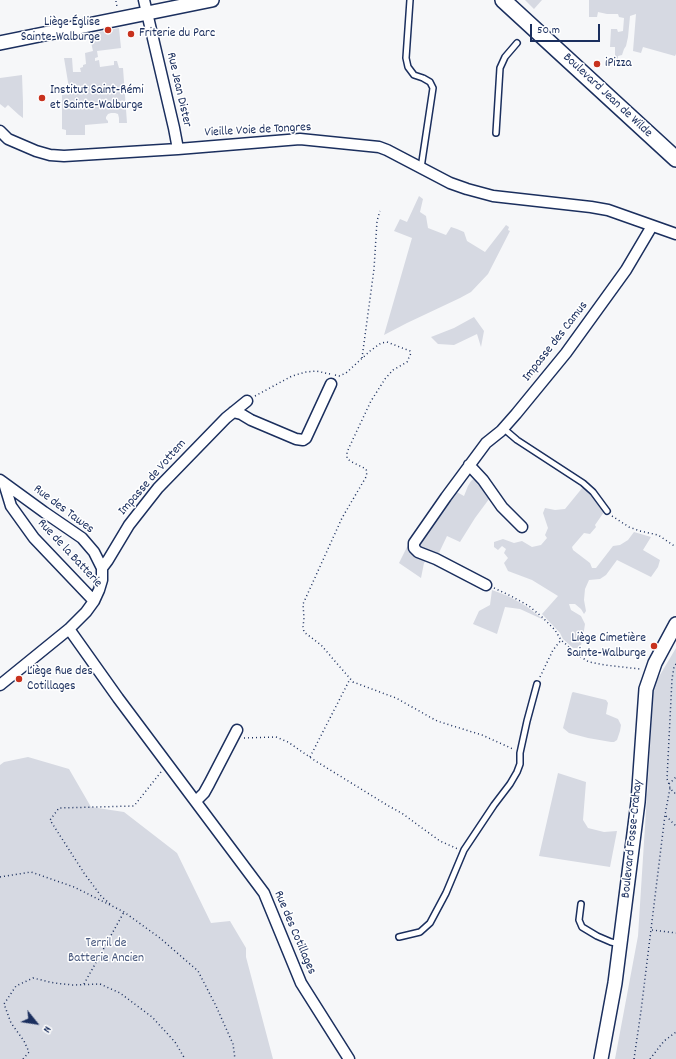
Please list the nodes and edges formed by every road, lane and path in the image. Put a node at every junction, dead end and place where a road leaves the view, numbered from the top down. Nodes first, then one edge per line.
1 (144, 0) edge
2 (212, 0) edge
3 (410, 0) edge
4 (504, 0) edge
5 (116, 1) edge
6 (117, 8) dead end
7 (147, 13) junction
8 (0, 43) edge
9 (517, 43) dead end
10 (0, 131) edge
11 (496, 133) dead end
12 (178, 149) junction
13 (676, 159) edge
14 (421, 168) junction
15 (380, 211) dead end
16 (652, 226) junction
17 (676, 234) edge
18 (362, 358) junction
19 (331, 384) dead end
20 (247, 401) joint
21 (233, 412) junction
22 (504, 428) junction
23 (469, 465) junction
24 (2, 481) edge
25 (607, 511) joint
26 (522, 527) dead end
27 (676, 547) edge
28 (102, 568) junction
29 (486, 585) joint
30 (94, 601) junction
31 (676, 624) edge
32 (69, 629) junction
33 (562, 640) junction
34 (676, 664) edge
35 (652, 670) junction
36 (350, 678) junction
37 (672, 679) junction
38 (676, 679) edge
39 (536, 684) joint
40 (0, 685) edge
41 (234, 734) joint
42 (520, 753) junction
43 (310, 757) junction
44 (167, 764) junction
45 (676, 776) edge
46 (669, 784) junction
47 (670, 788) junction
48 (676, 793) edge
49 (196, 801) junction
50 (665, 815) junction
51 (676, 826) edge
52 (464, 850) junction
53 (0, 877) edge
54 (581, 904) dead end
55 (111, 905) junction
56 (124, 912) junction
57 (651, 930) junction
58 (676, 933) edge
59 (399, 937) dead end
60 (620, 944) junction
61 (84, 984) junction
62 (676, 1032) edge
63 (23, 1059) edge
64 (185, 1059) edge
65 (235, 1059) edge
66 (349, 1059) edge
67 (601, 1059) edge
68 (634, 1059) edge
69 (650, 1059) edge

1 - 7 street, Rue Jean Dister
2 - 7 street
3 - 14 lane
4 - 13 main road, Boulevard Jean de Wilde
5 - 6 path
7 - 8 street
7 - 12 street, Rue Jean Dister
9 - 11 lane
10 - 12 street, Vieille Voie de Tongres
12 - 14 street, Vieille Voie de Tongres
14 - 16 street, Vieille Voie de Tongres
15 - 18 path
16 - 17 street, Vieille Voie de Tongres
16 - 22 street, Impasse des Camus
18 - 20 path
18 - 36 path
19 - 21 street
20 - 21 street, Impasse de Vottem
21 - 28 street, Impasse de Vottem
22 - 23 street, Impasse des Camus
22 - 25 lane
23 - 26 street
23 - 29 street, Impasse des Camus
24 - 28 street, Rue des Tawes
24 - 30 street, Rue de la Batterie
25 - 27 path
28 - 30 street
29 - 33 path
30 - 32 street
31 - 35 street, Boulevard Fosse-Crahay
32 - 40 street
32 - 44 street, Rue des Cotillages
33 - 35 path
33 - 39 path
34 - 37 path
35 - 60 street, Boulevard Fosse-Crahay
36 - 42 path
36 - 43 path
37 - 38 path
37 - 46 path
39 - 42 lane
41 - 43 path
41 - 49 street
42 - 52 lane
43 - 52 path
44 - 49 street, Rue des Cotillages
44 - 55 path
45 - 46 path
46 - 47 path
47 - 48 path
47 - 50 path
49 - 66 street, Rue des Cotillages
50 - 51 path
50 - 57 path
52 - 59 lane
53 - 55 path
54 - 60 lane
55 - 56 path
56 - 61 path
56 - 65 path
57 - 58 path
57 - 68 path
60 - 67 street, Boulevard Fosse-Crahay
61 - 63 path
61 - 64 path
62 - 69 path

